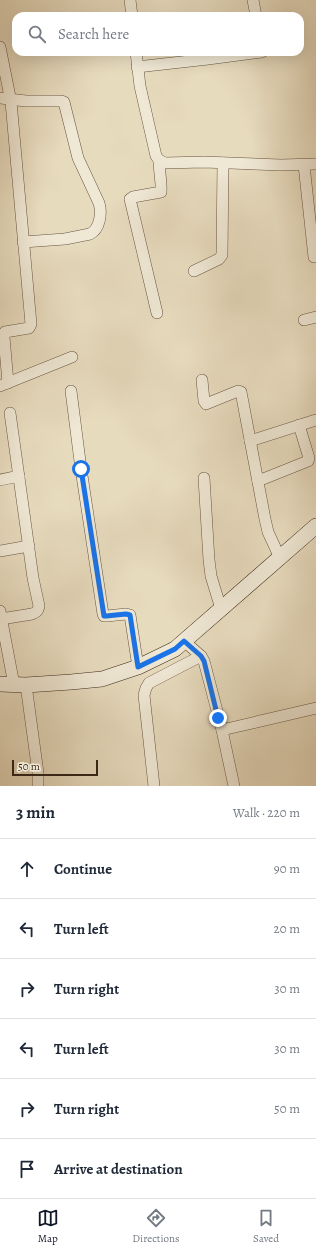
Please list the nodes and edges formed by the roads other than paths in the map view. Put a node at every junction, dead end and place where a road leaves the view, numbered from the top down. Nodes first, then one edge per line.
1 (130, 0) edge
2 (253, 0) edge
3 (132, 12) edge
4 (255, 12) edge
5 (0, 46) edge
6 (137, 56) edge
7 (235, 56) edge
8 (138, 67) junction
9 (5, 98) edge
10 (159, 160) junction
11 (223, 163) junction
12 (316, 164) edge
13 (305, 173) junction
14 (23, 242) junction
15 (314, 257) dead end
16 (194, 271) dead end
17 (157, 313) dead end
18 (316, 317) edge
19 (304, 320) dead end
20 (72, 357) dead end
21 (202, 380) dead end
22 (4, 384) edge
23 (71, 391) dead end
24 (10, 413) dead end
25 (316, 420) edge
26 (299, 425) junction
27 (250, 441) junction
28 (19, 476) junction
29 (204, 478) dead end
30 (0, 480) edge
31 (258, 481) junction
32 (316, 526) edge
33 (29, 546) junction
34 (0, 551) edge
35 (280, 558) junction
36 (221, 609) junction
37 (1, 615) edge
38 (192, 648) junction
39 (138, 667) junction
40 (19, 688) edge
41 (316, 708) edge
42 (222, 730) junction
43 (36, 786) edge
44 (154, 786) edge
45 (234, 786) edge

1 - 3 street
2 - 4 street
5 - 9 street
6 - 8 street
7 - 8 street
8 - 10 street
9 - 14 street
9 - 14 street
10 - 11 street
10 - 17 street
11 - 13 street
11 - 16 street
12 - 13 street
13 - 15 street
14 - 22 street
18 - 19 street
20 - 22 street
21 - 27 street
23 - 39 street
24 - 28 street
25 - 26 street
26 - 27 street
26 - 31 street
27 - 31 street
28 - 30 street
28 - 33 street
29 - 36 street
31 - 35 street
32 - 35 street
33 - 34 street
33 - 37 street
35 - 36 street
36 - 38 street
37 - 40 street
38 - 39 street
38 - 42 street
38 - 44 street
39 - 40 street
40 - 43 street
41 - 42 street
42 - 45 street

